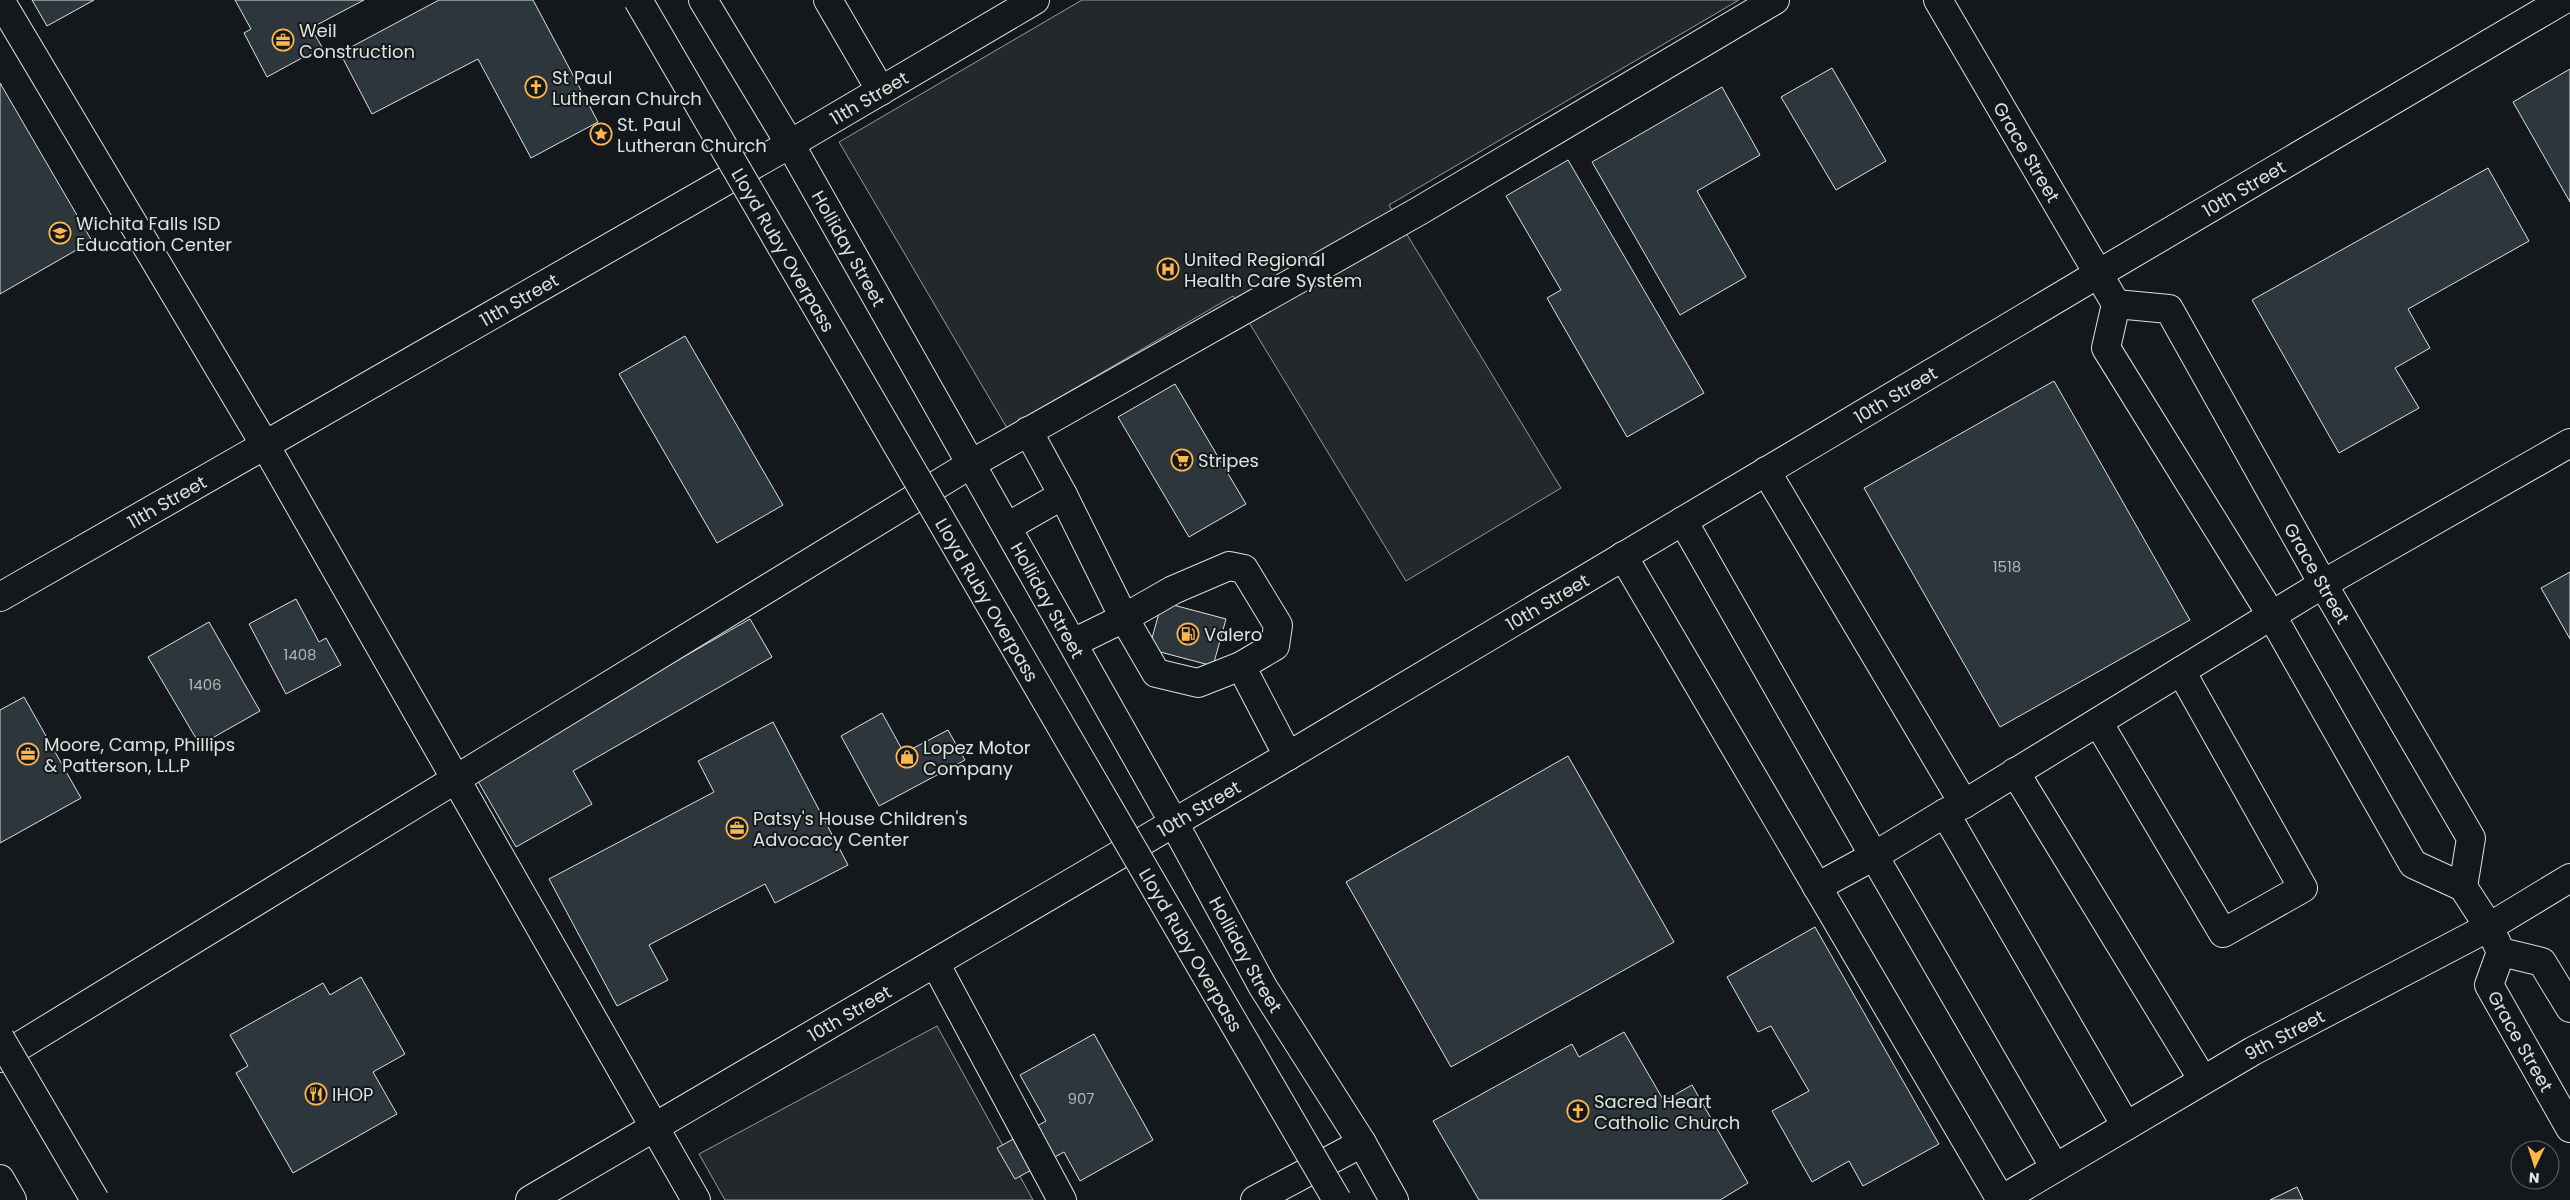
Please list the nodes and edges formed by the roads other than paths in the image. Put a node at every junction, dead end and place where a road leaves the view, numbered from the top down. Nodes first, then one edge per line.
1 (0, 0) edge
2 (638, 0) edge
3 (703, 0) edge
4 (828, 0) edge
5 (1035, 0) edge
6 (1775, 0) edge
7 (1938, 0) edge
8 (2563, 0) edge
9 (881, 91) junction
10 (790, 144) junction
11 (2098, 274) junction
12 (2116, 304) junction
13 (1028, 431) junction
14 (2570, 443) edge
15 (265, 446) junction
16 (971, 464) junction
17 (1766, 471) junction
18 (1064, 495) junction
19 (1683, 520) junction
20 (1007, 527) junction
21 (1623, 556) junction
22 (2323, 584) junction
23 (0, 598) edge
24 (2272, 616) junction
25 (1124, 618) junction
26 (1073, 643) junction
27 (1241, 666) junction
28 (2181, 671) junction
29 (2098, 722) junction
30 (1288, 756) junction
31 (2014, 772) junction
32 (455, 779) junction
33 (1955, 809) junction
34 (1174, 822) junction
35 (1874, 856) junction
36 (2570, 878) edge
37 (1817, 887) junction
38 (2464, 887) junction
39 (2489, 927) junction
40 (2501, 952) junction
41 (934, 963) junction
42 (2570, 1008) edge
43 (0, 1038) edge
44 (0, 1058) edge
45 (2203, 1080) junction
46 (2126, 1126) junction
47 (654, 1128) junction
48 (2570, 1128) edge
49 (1362, 1143) junction
50 (2055, 1168) junction
51 (0, 1179) edge
52 (12, 1200) edge
53 (94, 1200) edge
54 (530, 1200) edge
55 (696, 1200) edge
56 (1062, 1200) edge
57 (1254, 1200) edge
58 (1337, 1200) edge
59 (1394, 1200) edge
60 (2001, 1200) edge

1 - 15 main road
2 - 58 main road, Lloyd Ruby Overpass, bridge
3 - 10 main road, Holliday Street
4 - 9 main road
5 - 9 main road, 11th Street
6 - 13 main road
7 - 11 main road, Grace Street
8 - 11 main road, 10th Street
9 - 10 main road, 11th Street
10 - 15 main road, 11th Street
10 - 16 main road, Holliday Street
11 - 12 main road, Grace Street
11 - 17 main road, 10th Street
12 - 22 main road, Grace Street
12 - 24 main road
13 - 16 main road
13 - 18 main road
14 - 22 main road
15 - 23 main road, 11th Street
15 - 32 main road
16 - 20 main road, Holliday Street
16 - 32 main road
17 - 19 main road, 10th Street
17 - 33 main road
18 - 20 main road
18 - 25 main road
19 - 21 main road, 10th Street
19 - 35 main road
20 - 26 main road, Holliday Street
21 - 30 main road, 10th Street
21 - 37 main road
22 - 24 main road
22 - 38 main road, Grace Street
24 - 28 main road
24 - 38 main road
25 - 26 main road
25 - 27 main road
25 - 27 main road
26 - 34 main road, Holliday Street
27 - 30 main road
28 - 29 main road
28 - 29 main road
29 - 31 main road
30 - 34 main road, 10th Street
31 - 33 main road
31 - 45 main road
32 - 44 main road
32 - 47 main road
33 - 35 main road
33 - 46 main road
34 - 41 main road, 10th Street
34 - 49 main road, Holliday Street
35 - 37 main road
35 - 50 main road
36 - 39 main road, 9th Street
37 - 60 main road
38 - 39 main road
39 - 40 main road
39 - 45 main road, 9th Street
40 - 42 main road
40 - 48 main road, Grace Street
41 - 47 main road, 10th Street
41 - 56 main road
43 - 53 main road, bridge
45 - 46 main road, 9th Street
46 - 50 main road, 9th Street
47 - 54 main road, 10th Street
47 - 55 main road
49 - 57 main road
49 - 59 main road, Holliday Street
50 - 60 main road, 9th Street
51 - 52 main road

